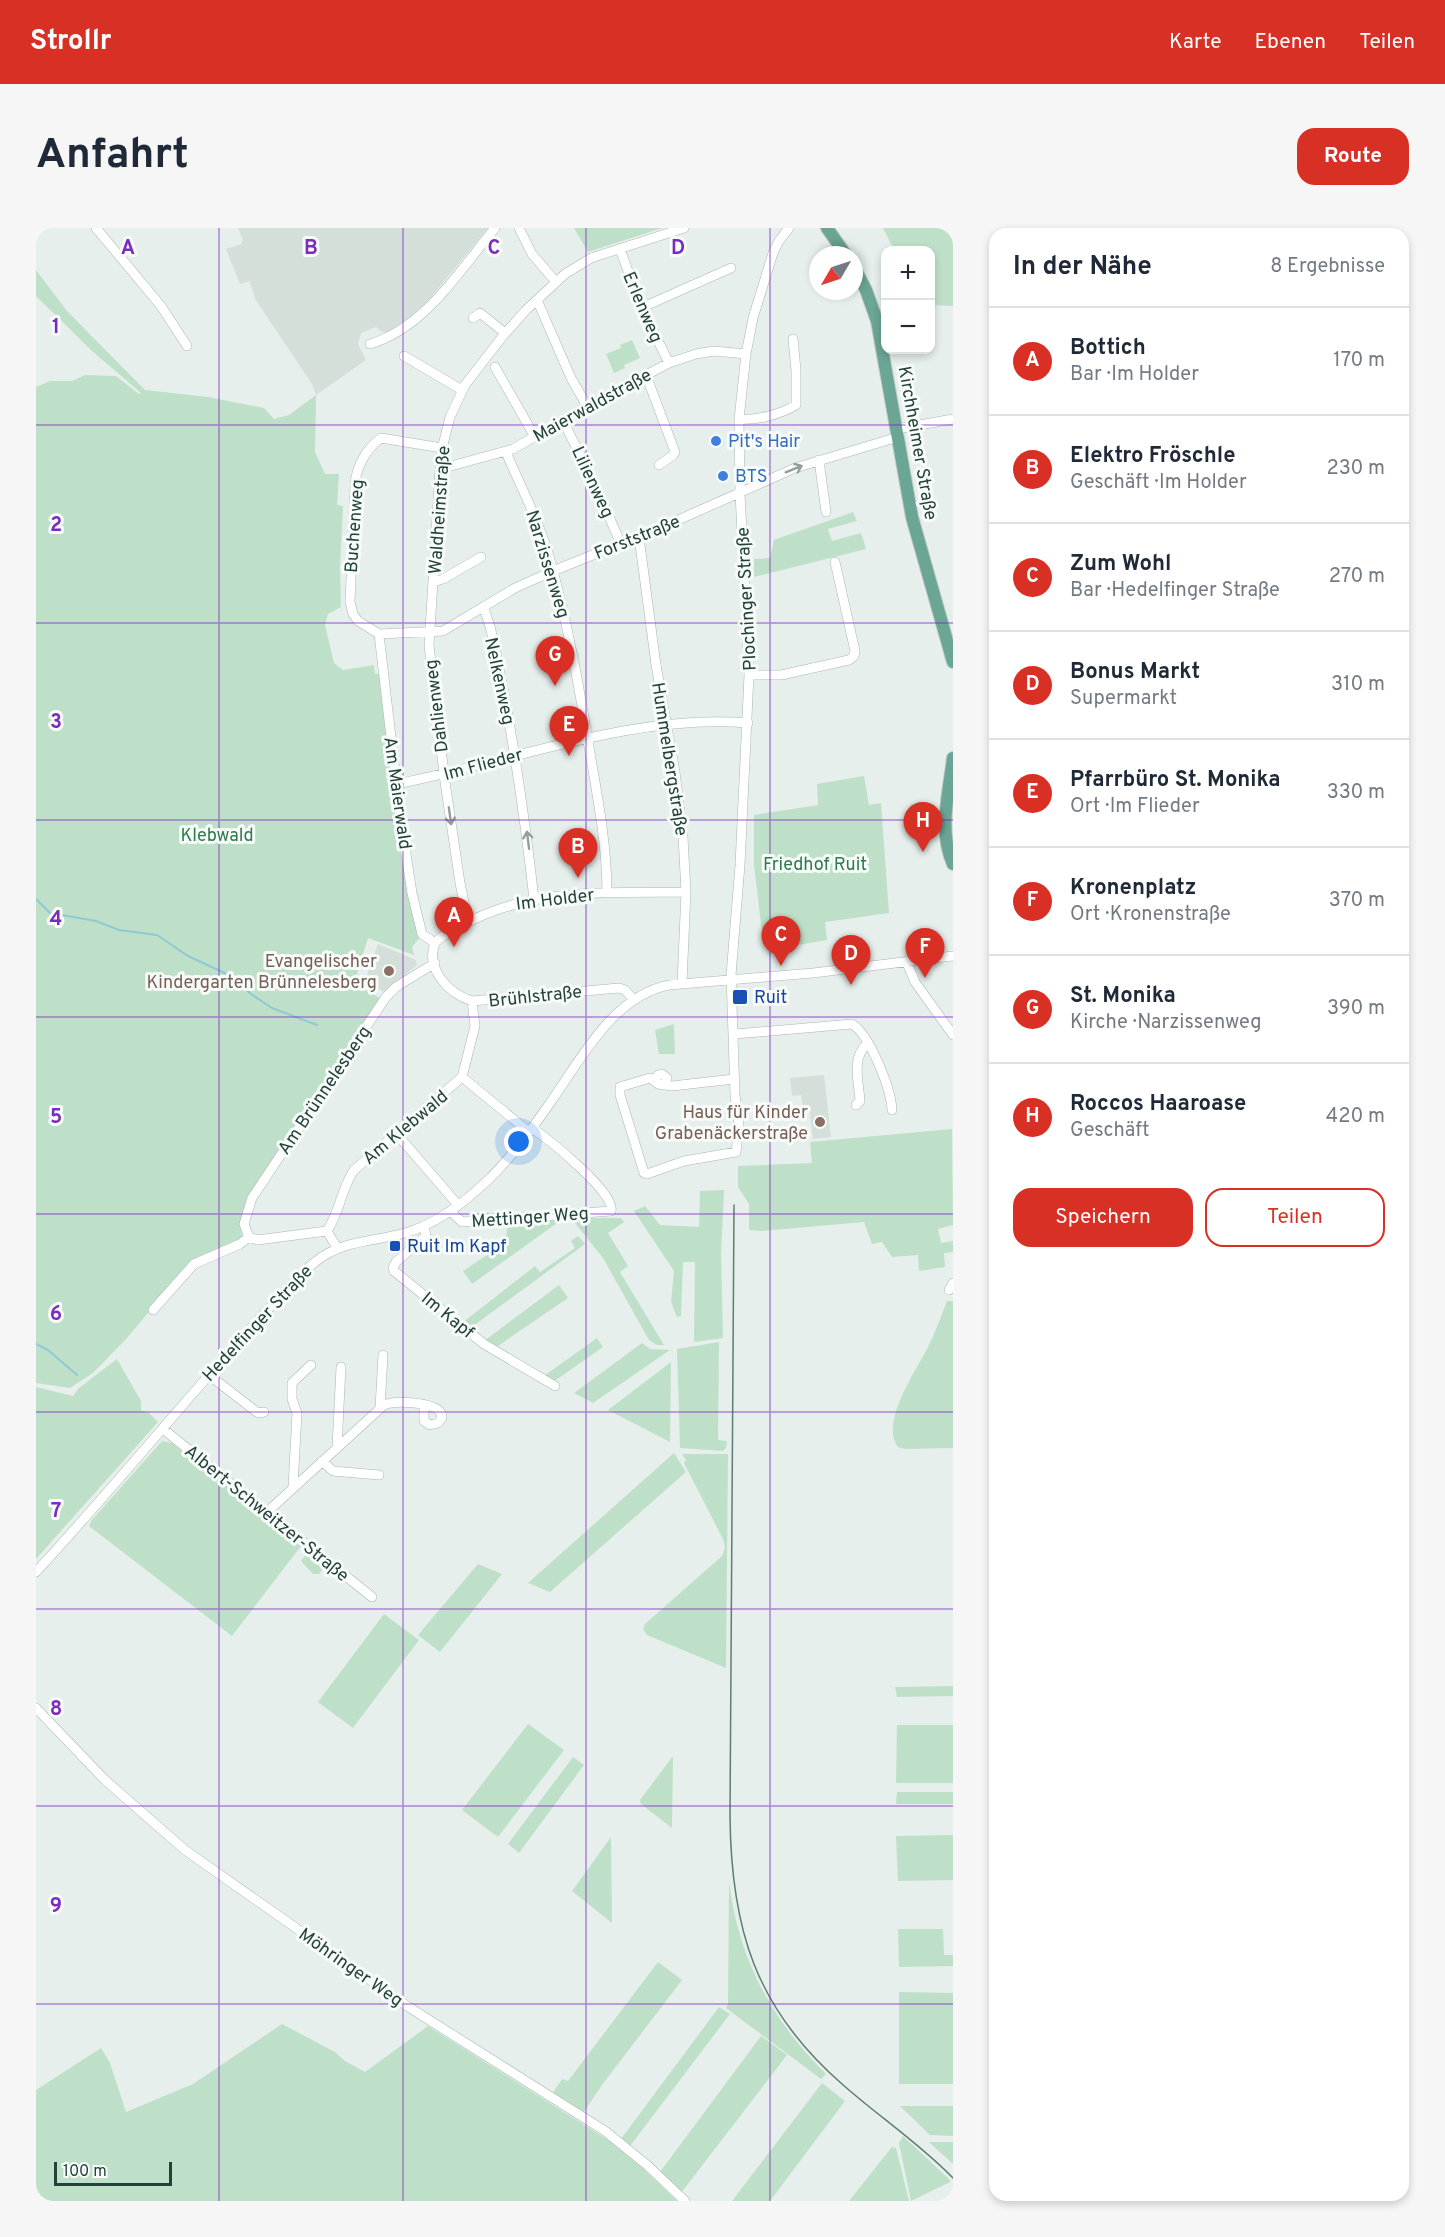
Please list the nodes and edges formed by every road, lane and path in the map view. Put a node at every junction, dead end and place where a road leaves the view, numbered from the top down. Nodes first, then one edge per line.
1 (96, 228) edge
2 (495, 228) edge
3 (519, 228) edge
4 (684, 228) edge
5 (789, 228) edge
6 (827, 228) edge
7 (840, 246) edge
8 (620, 249) junction
9 (731, 268) dead end
10 (556, 282) junction
11 (863, 284) edge
12 (537, 300) junction
13 (641, 308) junction
14 (473, 318) dead end
15 (504, 333) junction
16 (793, 339) dead end
17 (370, 344) dead end
18 (187, 346) dead end
19 (746, 354) junction
20 (404, 356) dead end
21 (669, 363) junction
22 (495, 367) dead end
23 (646, 375) junction
24 (462, 390) junction
25 (587, 406) junction
26 (739, 419) junction
27 (953, 419) edge
28 (563, 421) junction
29 (898, 433) junction
30 (535, 437) junction
31 (442, 448) junction
32 (506, 452) junction
33 (819, 460) junction
34 (659, 465) dead end
35 (440, 470) junction
36 (740, 493) junction
37 (826, 512) dead end
38 (639, 537) junction
39 (621, 544) junction
40 (481, 557) dead end
41 (835, 562) dead end
42 (552, 570) junction
43 (433, 582) junction
44 (483, 608) junction
45 (430, 632) junction
46 (379, 634) junction
47 (953, 662) edge
48 (749, 675) junction
49 (748, 723) junction
50 (666, 726) junction
51 (588, 738) junction
52 (515, 756) junction
53 (953, 758) edge
54 (444, 775) junction
55 (396, 784) junction
56 (953, 864) edge
57 (686, 892) junction
58 (608, 893) junction
59 (534, 899) junction
60 (468, 922) junction
61 (435, 943) junction
62 (953, 956) edge
63 (435, 963) junction
64 (907, 963) junction
65 (731, 980) junction
66 (682, 983) junction
67 (634, 1000) junction
68 (472, 1001) junction
69 (735, 1034) junction
70 (953, 1035) edge
71 (867, 1044) junction
72 (462, 1077) junction
73 (734, 1079) junction
74 (856, 1105) dead end
75 (892, 1110) dead end
76 (531, 1130) junction
77 (396, 1133) junction
78 (454, 1208) junction
79 (424, 1226) junction
80 (327, 1231) junction
81 (249, 1237) junction
82 (337, 1248) junction
83 (153, 1310) dead end
84 (383, 1355) dead end
85 (311, 1365) dead end
86 (341, 1367) dead end
87 (209, 1375) junction
88 (555, 1386) dead end
89 (424, 1405) dead end
90 (380, 1408) junction
91 (264, 1412) dead end
92 (163, 1429) junction
93 (337, 1447) junction
94 (322, 1461) junction
95 (379, 1475) dead end
96 (292, 1487) junction
97 (266, 1513) junction
98 (36, 1572) edge
99 (372, 1597) dead end
100 (36, 1707) edge
101 (685, 2201) edge

1 - 18 street
2 - 17 street
3 - 10 street
4 - 8 street, Waldheimstraße
5 - 19 street, Plochinger Straße
6 - 7 main road
8 - 10 street, Waldheimstraße
8 - 13 street, Erlenweg
9 - 13 street
10 - 12 street, Waldheimstraße
11 - 29 main road, Kirchheimer Straße
12 - 15 street, Waldheimstraße
12 - 25 street
13 - 21 street, Erlenweg
14 - 15 street
15 - 24 street, Waldheimstraße
16 - 26 street
19 - 21 street, Maierwaldstraße
19 - 26 street, Plochinger Straße
20 - 24 street
21 - 23 street, Maierwaldstraße
22 - 30 street
23 - 25 street, Maierwaldstraße
23 - 34 street
24 - 31 street, Waldheimstraße
25 - 28 street, Maierwaldstraße
26 - 36 street, Plochinger Straße
27 - 29 street, Forststraße
28 - 30 street, Maierwaldstraße
28 - 39 street, Lilienweg
29 - 33 street, Forststraße
29 - 47 main road, Kirchheimer Straße
30 - 32 street, Maierwaldstraße
31 - 35 street, Waldheimstraße
31 - 46 street, Buchenweg
32 - 35 street, Maierwaldstraße
32 - 42 street, Narzissenweg
36 -> 33 street, Forststraße
33 - 37 street
35 - 43 street, Waldheimstraße
36 - 38 street, Forststraße
36 - 48 street, Plochinger Straße
38 - 39 street, Forststraße
38 - 50 street, Hummelbergstraße
39 - 42 street, Forststraße
40 - 43 street
41 - 48 street
42 - 44 street, Forststraße
42 - 51 street, Narzissenweg
43 - 45 street, Waldheimstraße
44 - 45 street, Forststraße
44 - 52 street, Nelkenweg
45 - 46 street, Forststraße
45 - 54 street, Dahlienweg
46 - 55 street, Am Maierwald
48 - 49 street, Plochinger Straße
49 - 50 street, Im Flieder
49 - 65 street, Plochinger Straße
50 - 51 street, Im Flieder
50 - 57 street, Hummelbergstraße
51 - 52 street, Im Flieder
51 - 58 street, Narzissenweg
52 - 54 street, Im Flieder
59 -> 52 street, Nelkenweg
53 - 56 main road
54 - 55 street, Im Flieder
54 -> 60 street, Dahlienweg
55 - 61 street, Am Maierwald
57 - 58 street, Im Holder
57 - 66 street, Hummelbergstraße
58 - 59 street, Im Holder
59 - 60 street, Im Holder
60 - 61 street, Im Holder
61 - 63 street, Brühlstraße
62 - 64 street, Hedelfinger Straße
63 - 68 street, Brühlstraße
63 - 81 street, Am Brünnelesberg
64 - 65 street, Hedelfinger Straße
64 - 70 street
65 - 66 street, Hedelfinger Straße
65 - 69 street, Plochinger Straße
66 - 67 street, Hedelfinger Straße
67 - 68 street, Brühlstraße
67 - 76 street, Hedelfinger Straße
68 - 72 street, Am Klebwald
69 - 71 street
69 - 73 street, Plochinger Straße
71 - 74 street
71 - 75 street
72 - 76 street
72 - 77 street, Am Klebwald
73 - 73 street, Plochinger Straße
76 - 78 street, Hedelfinger Straße
76 - 78 street, Mettinger Weg
77 - 78 street
77 - 80 street, Am Klebwald
78 - 79 street, Hedelfinger Straße
79 - 82 street, Hedelfinger Straße
79 - 88 street, Im Kapf
80 - 81 street
80 - 82 street
81 - 83 street
82 - 87 street, Hedelfinger Straße
84 - 90 street
85 - 96 street
86 - 93 street
87 - 91 street
87 - 92 street, Hedelfinger Straße
89 - 90 street
90 - 93 street
92 - 97 street, Albert-Schweitzer-Straße
92 - 98 street, Hedelfinger Straße
93 - 94 street
94 - 95 street
94 - 96 street
96 - 97 street
97 - 99 street, Albert-Schweitzer-Straße
100 - 101 street, Möhringer Weg

